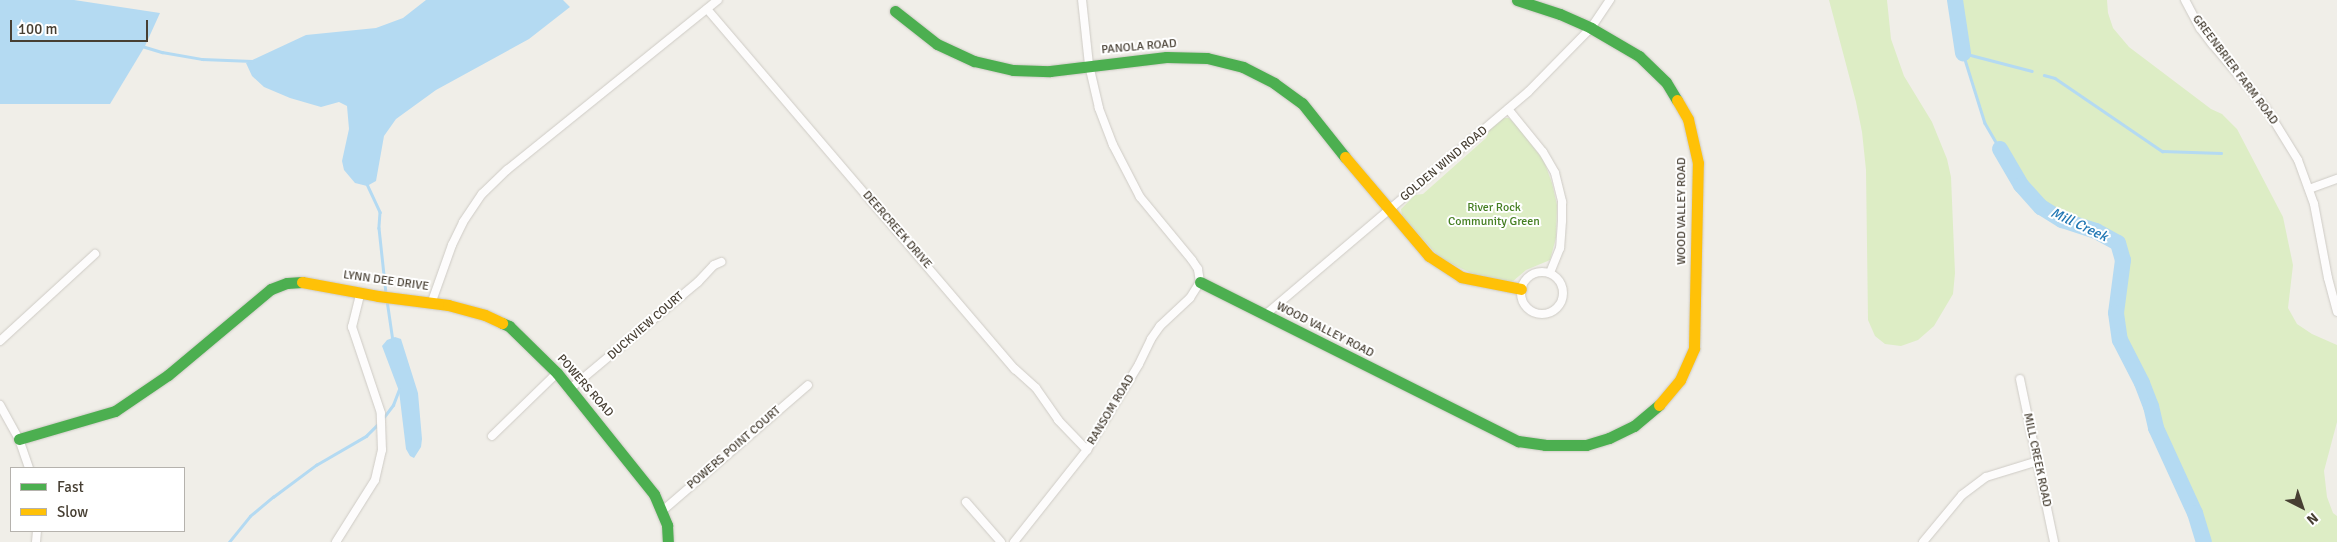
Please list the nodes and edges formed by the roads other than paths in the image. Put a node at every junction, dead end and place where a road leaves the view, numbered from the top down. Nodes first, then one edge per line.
1 (718, 0) edge
2 (1082, 0) edge
3 (1517, 0) edge
4 (1610, 0) edge
5 (2185, 0) edge
6 (708, 9) junction
7 (895, 11) dead end
8 (1591, 28) junction
9 (1089, 65) junction
10 (1508, 109) junction
11 (2337, 179) edge
12 (2309, 189) junction
13 (1389, 210) junction
14 (94, 254) dead end
15 (721, 262) dead end
16 (1550, 273) junction
17 (1200, 279) junction
18 (1522, 289) junction
19 (361, 292) junction
20 (431, 304) junction
21 (2337, 312) edge
22 (1265, 315) junction
23 (0, 341) edge
24 (557, 373) junction
25 (2020, 379) dead end
26 (808, 385) dead end
27 (570, 389) junction
28 (0, 405) edge
29 (492, 436) dead end
30 (19, 439) junction
31 (1087, 450) junction
32 (2038, 461) junction
33 (29, 467) edge
34 (966, 502) dead end
35 (661, 512) junction
36 (336, 542) edge
37 (668, 542) edge
38 (1001, 542) edge
39 (1014, 542) edge
40 (1923, 542) edge
41 (2054, 542) edge

1 - 6 street, LYNN DEE DRIVE
2 - 9 street
3 - 8 street, WOOD VALLEY ROAD
4 - 8 street, GOLDEN WIND ROAD
5 - 12 street, GREENBRIER FARM ROAD
6 - 20 street, LYNN DEE DRIVE
6 - 31 street, DEERCREEK DRIVE
7 - 9 street, PANOLA ROAD
8 - 10 street, GOLDEN WIND ROAD
8 - 22 street, WOOD VALLEY ROAD
9 - 13 street, PANOLA ROAD
9 - 17 street
10 - 13 street, GOLDEN WIND ROAD
10 - 16 street
11 - 12 street
12 - 21 street, GREENBRIER FARM ROAD
13 - 18 street, PANOLA ROAD
13 - 22 street, GOLDEN WIND ROAD
14 - 23 street
15 - 27 street, DUCKVIEW COURT
16 - 18 street
16 - 18 street
17 - 22 street, WOOD VALLEY ROAD
17 - 31 street, RANSOM ROAD
19 - 20 street, LYNN DEE DRIVE
19 - 30 street, LYNN DEE DRIVE
19 - 36 street
20 - 24 street, POWERS ROAD
24 - 27 street, POWERS ROAD
24 - 29 street
25 - 32 street, MILL CREEK ROAD
26 - 35 street, POWERS POINT COURT
27 - 35 street, POWERS ROAD
28 - 30 street
30 - 33 street
31 - 39 street, RANSOM ROAD
32 - 40 street
32 - 41 street, MILL CREEK ROAD
34 - 38 street
35 - 37 street, POWERS ROAD

